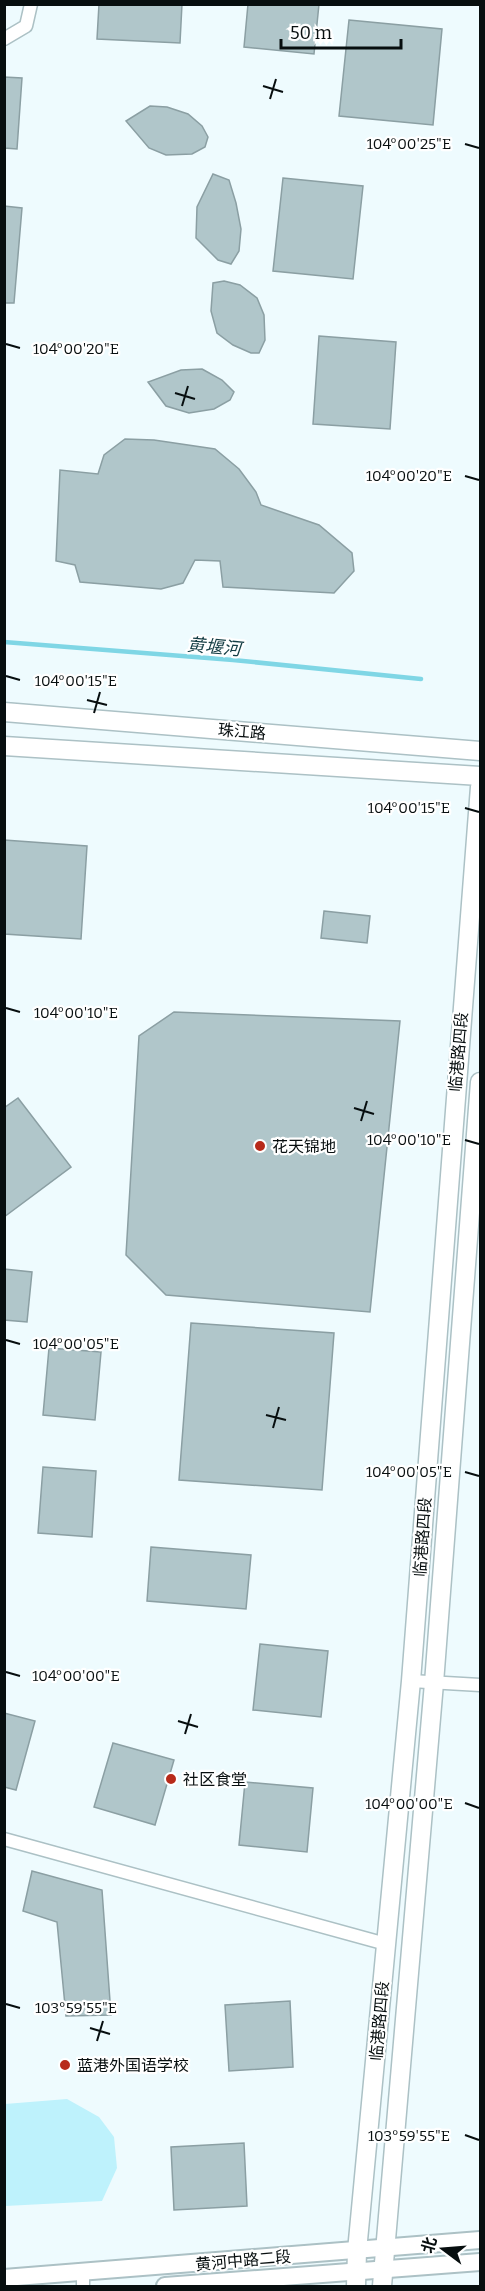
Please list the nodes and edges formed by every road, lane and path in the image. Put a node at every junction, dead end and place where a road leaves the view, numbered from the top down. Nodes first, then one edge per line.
1 (31, 4) edge
2 (4, 39) edge
3 (4, 712) edge
4 (4, 746) edge
5 (480, 751) edge
6 (480, 776) edge
7 (480, 787) edge
8 (480, 1090) edge
9 (455, 1092) junction
10 (411, 1681) junction
11 (434, 1683) junction
12 (480, 1685) edge
13 (4, 1839) edge
14 (386, 1944) junction
15 (480, 2240) edge
16 (384, 2248) junction
17 (357, 2251) junction
18 (480, 2262) edge
19 (4, 2278) edge
20 (382, 2278) edge
21 (357, 2279) edge
22 (83, 2280) edge
23 (262, 2283) edge
24 (165, 2286) edge

1 - 2 street
3 - 5 main road, 珠江路
4 - 6 main road, 珠江路
7 - 9 main road, 临港路四段
8 - 9 street
8 - 11 main road, 临港路四段
9 - 10 main road, 临港路四段
10 - 11 street
10 - 14 main road, 临港路四段
11 - 12 street
11 - 16 main road, 临港路四段
13 - 14 street
14 - 17 main road, 临港路四段
15 - 16 street, 黄河中路二段
16 - 17 street, 黄河中路二段
16 - 20 main road, 临港路四段
17 - 21 main road, 临港路四段
17 - 22 street, 黄河中路二段
18 - 20 street, 黄河中路二段
19 - 22 street, 黄河中路二段
20 - 21 street, 黄河中路二段
21 - 23 street, 黄河中路二段
23 - 24 street, 黄河中路二段

